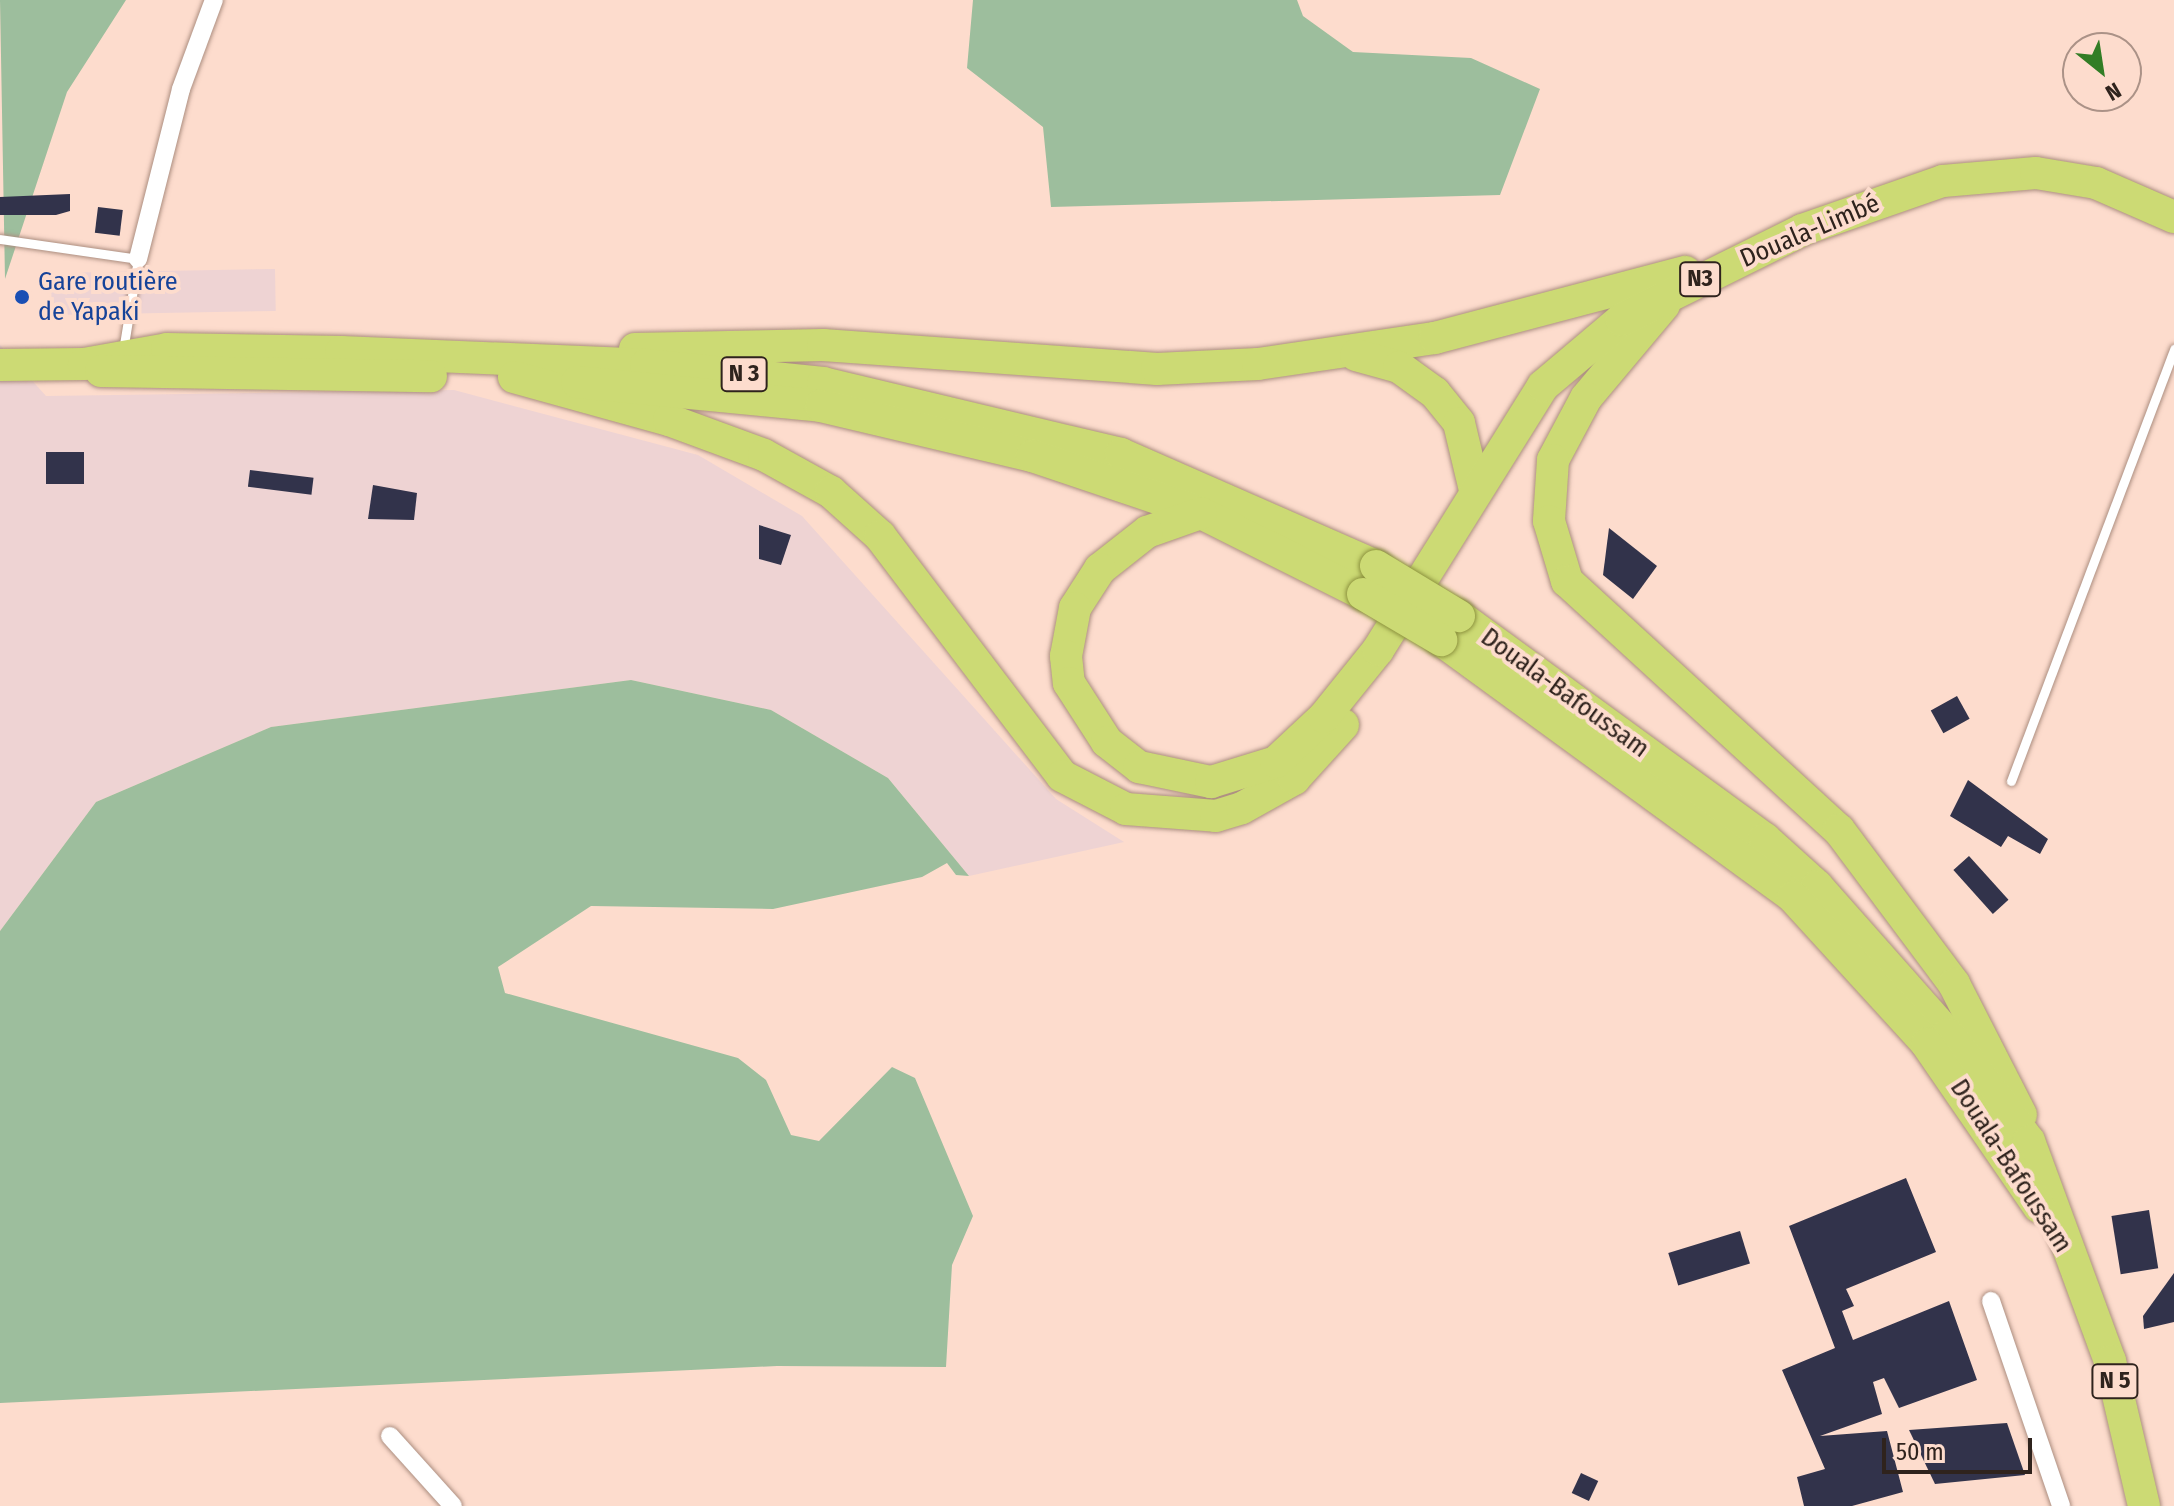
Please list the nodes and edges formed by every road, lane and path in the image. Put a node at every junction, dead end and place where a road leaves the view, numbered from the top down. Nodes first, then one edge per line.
1 (214, 0) edge
2 (2174, 217) edge
3 (0, 239) edge
4 (1746, 257) junction
5 (138, 259) junction
6 (1679, 290) junction
7 (2174, 349) edge
8 (1346, 352) junction
9 (123, 353) junction
10 (84, 364) junction
11 (0, 365) edge
12 (519, 368) junction
13 (1475, 490) junction
14 (1201, 513) junction
15 (1369, 580) junction
16 (1450, 628) junction
17 (1378, 650) junction
18 (2011, 781) dead end
19 (2029, 1141) junction
20 (2073, 1260) junction
21 (1991, 1301) dead end
22 (390, 1436) dead end
23 (453, 1506) edge
24 (2061, 1506) edge
25 (2144, 1506) edge

1 - 5 street
2 - 4 highway, Douala-Limbé / N3
3 - 5 lane
4 - 6 highway, Douala-Limbé / N3
4 - 8 highway
5 - 9 lane
6 - 13 highway, Douala-Limbé / N3
6 - 19 highway
7 - 18 lane
8 - 12 highway
8 - 13 highway
9 - 10 highway, N 3
9 - 12 highway, N 3
10 - 11 highway, N 3
10 - 12 highway, N 3
12 - 14 highway, N 3
12 - 15 highway, N 3
12 - 17 highway
13 - 17 highway, Douala-Limbé / N3
14 - 15 highway, N 3
14 - 17 highway
15 - 16 highway, Douala-Bafoussam, bridge
16 - 19 highway, Douala-Bafoussam
16 - 20 highway, Douala-Bafoussam
19 - 20 highway, Douala-Bafoussam
20 - 25 highway, N 5
21 - 24 street
22 - 23 street

